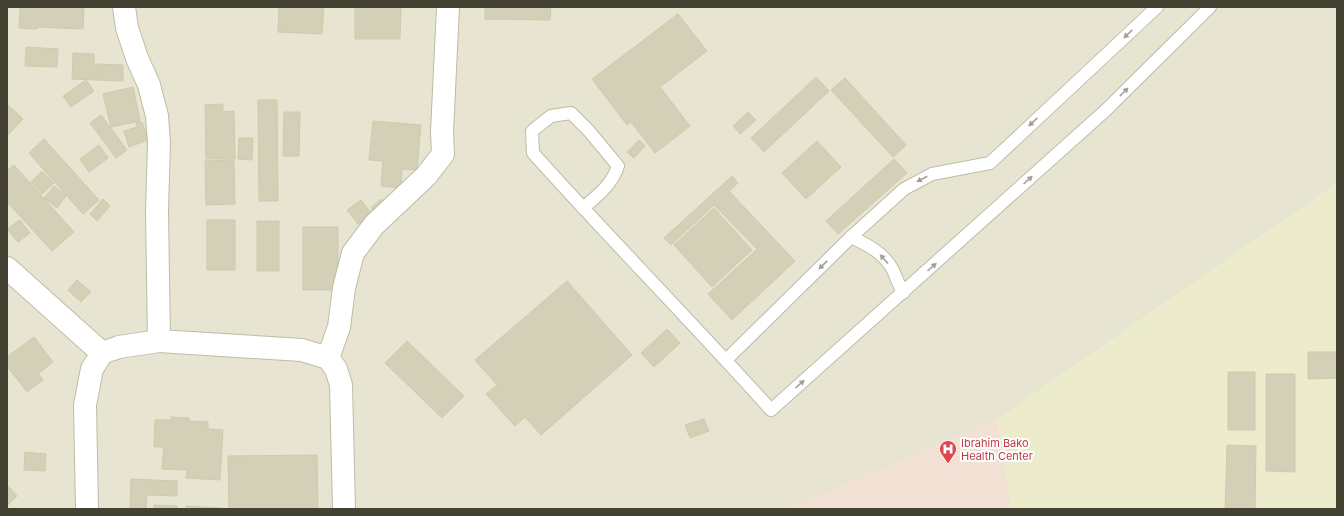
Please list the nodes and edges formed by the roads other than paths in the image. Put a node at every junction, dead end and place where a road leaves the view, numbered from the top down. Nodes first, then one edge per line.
1 (124, 7) edge
2 (448, 7) edge
3 (1157, 7) edge
4 (1210, 7) edge
5 (583, 208) junction
6 (851, 237) junction
7 (7, 268) edge
8 (902, 293) junction
9 (159, 341) junction
10 (102, 353) junction
11 (328, 358) junction
12 (726, 360) junction
13 (87, 509) edge
14 (344, 509) edge

1 - 9 street
2 - 11 street
3 -> 6 lane
8 -> 4 lane
5 - 5 lane
5 - 12 lane
8 -> 6 lane
6 -> 12 lane
7 - 10 street
12 -> 8 lane
9 - 10 street
9 - 11 street
10 - 13 street
11 - 14 street

